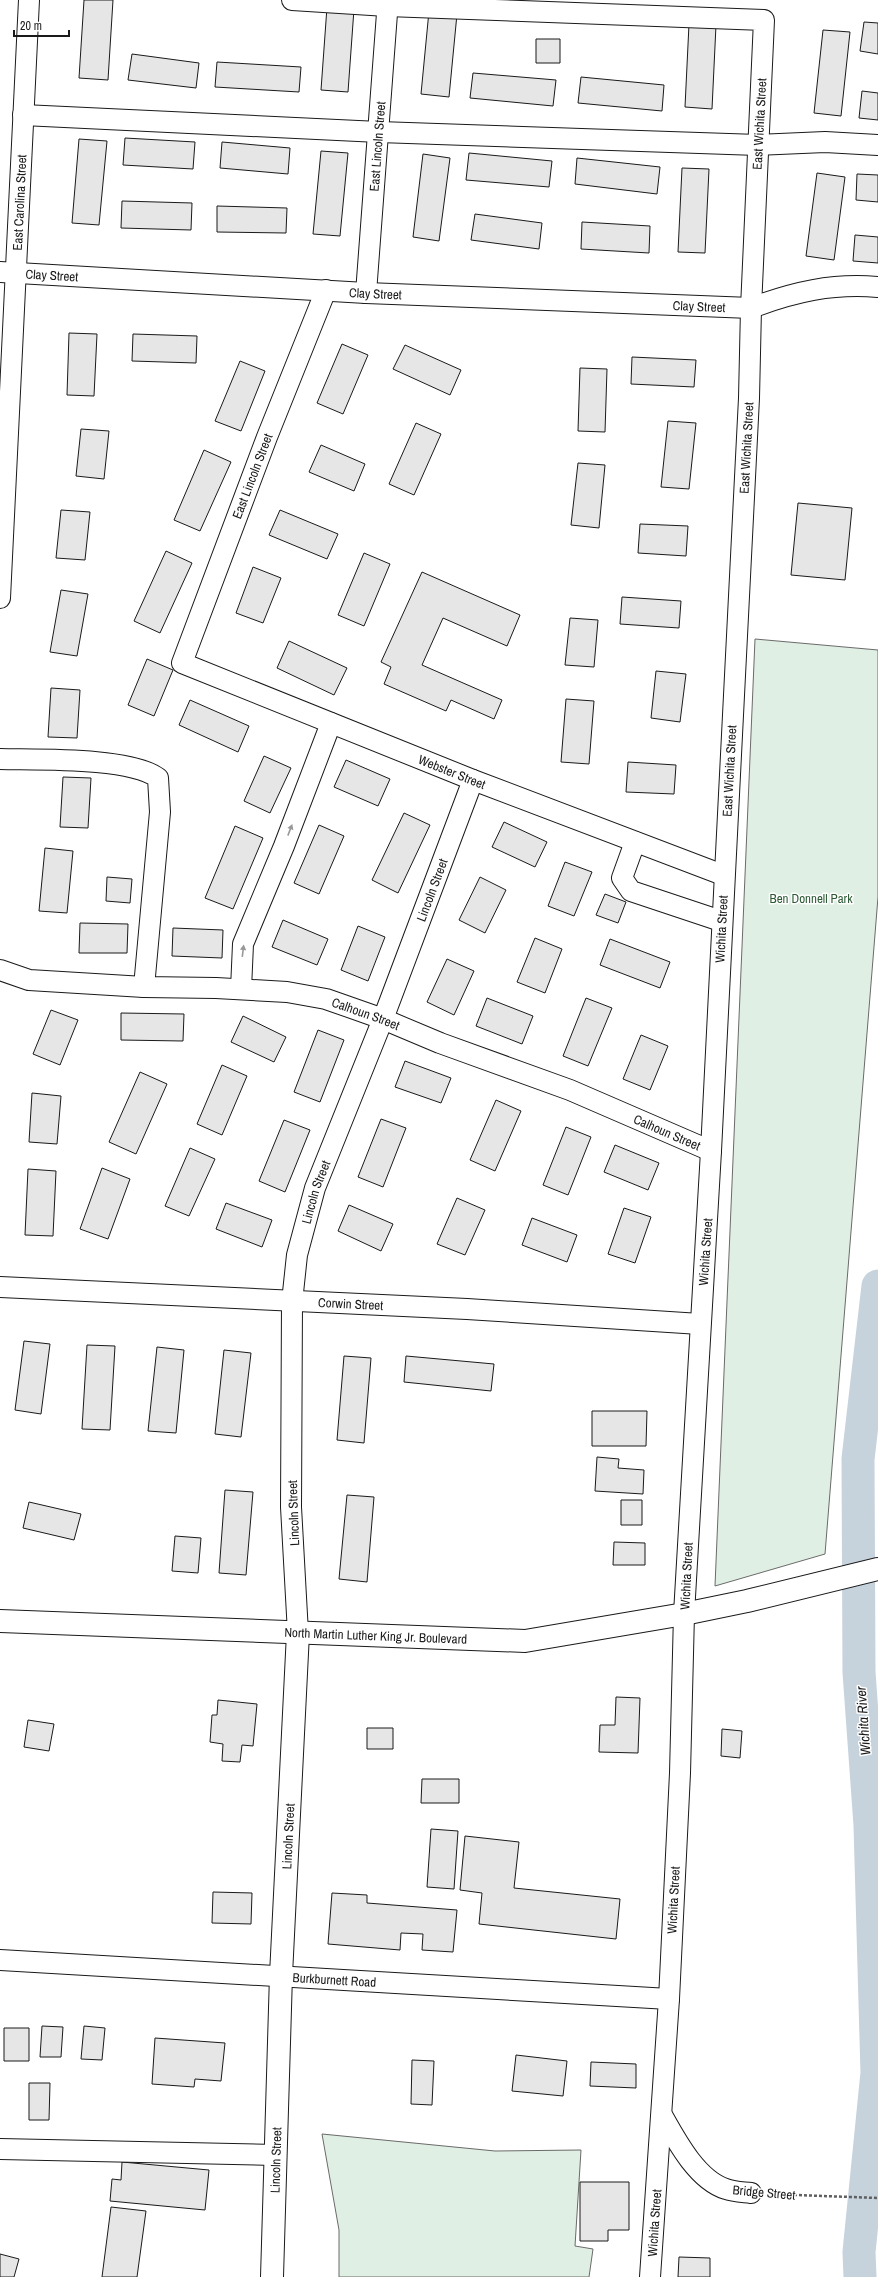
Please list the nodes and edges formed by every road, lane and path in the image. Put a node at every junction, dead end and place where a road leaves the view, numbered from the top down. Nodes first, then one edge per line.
1 (29, 0) edge
2 (292, 0) edge
3 (387, 3) edge
4 (23, 115) junction
5 (379, 132) junction
6 (758, 145) junction
7 (878, 145) edge
8 (7, 272) edge
9 (878, 287) edge
10 (326, 290) junction
11 (366, 293) junction
12 (751, 308) junction
13 (0, 598) edge
14 (182, 663) joint
15 (331, 723) junction
16 (0, 759) edge
17 (473, 780) junction
18 (635, 842) junction
19 (723, 875) junction
20 (721, 921) junction
21 (0, 970) edge
22 (144, 988) junction
23 (241, 990) junction
24 (383, 1019) junction
25 (711, 1151) junction
26 (0, 1287) edge
27 (292, 1302) junction
28 (700, 1324) junction
29 (878, 1569) edge
30 (684, 1614) junction
31 (0, 1621) edge
32 (298, 1632) junction
33 (0, 1960) edge
34 (281, 1975) junction
35 (669, 1999) junction
36 (662, 2115) junction
37 (0, 2149) edge
38 (276, 2155) junction
39 (751, 2193) joint
40 (878, 2198) edge
41 (272, 2277) edge
42 (650, 2277) edge

1 - 4 street, East Carolina Street
2 - 3 street
3 - 5 street, East Lincoln Street
3 - 6 street, East Wichita Street
4 - 5 street
4 - 8 street, East Carolina Street
5 - 6 street
5 - 11 street, East Lincoln Street
6 - 7 street
6 - 12 street, East Wichita Street
8 - 10 street, Clay Street
8 - 13 street, East Carolina Street
9 - 12 street
10 - 11 street, Clay Street
10 - 14 street, East Lincoln Street
11 - 12 street, Clay Street
12 - 19 street, East Wichita Street
14 - 15 street, Webster Street
15 - 17 street, Webster Street
23 -> 15 street
16 - 22 street
17 - 18 street, Webster Street
17 - 24 street, Lincoln Street
18 - 19 street, Webster Street
18 - 20 street
19 - 20 street, Wichita Street
20 - 25 street, Wichita Street
21 - 22 street, Calhoun Street
22 - 23 street, Calhoun Street
23 - 24 street, Calhoun Street
24 - 25 street, Calhoun Street
24 - 27 street, Lincoln Street
25 - 28 street, Wichita Street
26 - 27 street, Corwin Street
27 - 28 street, Corwin Street
27 - 32 street, Lincoln Street
28 - 30 street, Wichita Street
29 - 30 main road, North Martin Luther King Jr. Boulevard
30 - 32 main road, North Martin Luther King Jr. Boulevard
30 - 35 street, Wichita Street
31 - 32 main road, North Martin Luther King Jr. Boulevard
32 - 34 main road, Lincoln Street
33 - 34 street, Burkburnett Road
34 - 35 street, Burkburnett Road
34 - 38 main road, Lincoln Street
35 - 36 street, Wichita Street
36 - 39 street, Bridge Street
36 - 42 street, Wichita Street
37 - 38 street
38 - 41 main road, Lincoln Street
39 - 40 path, Bridge Street

